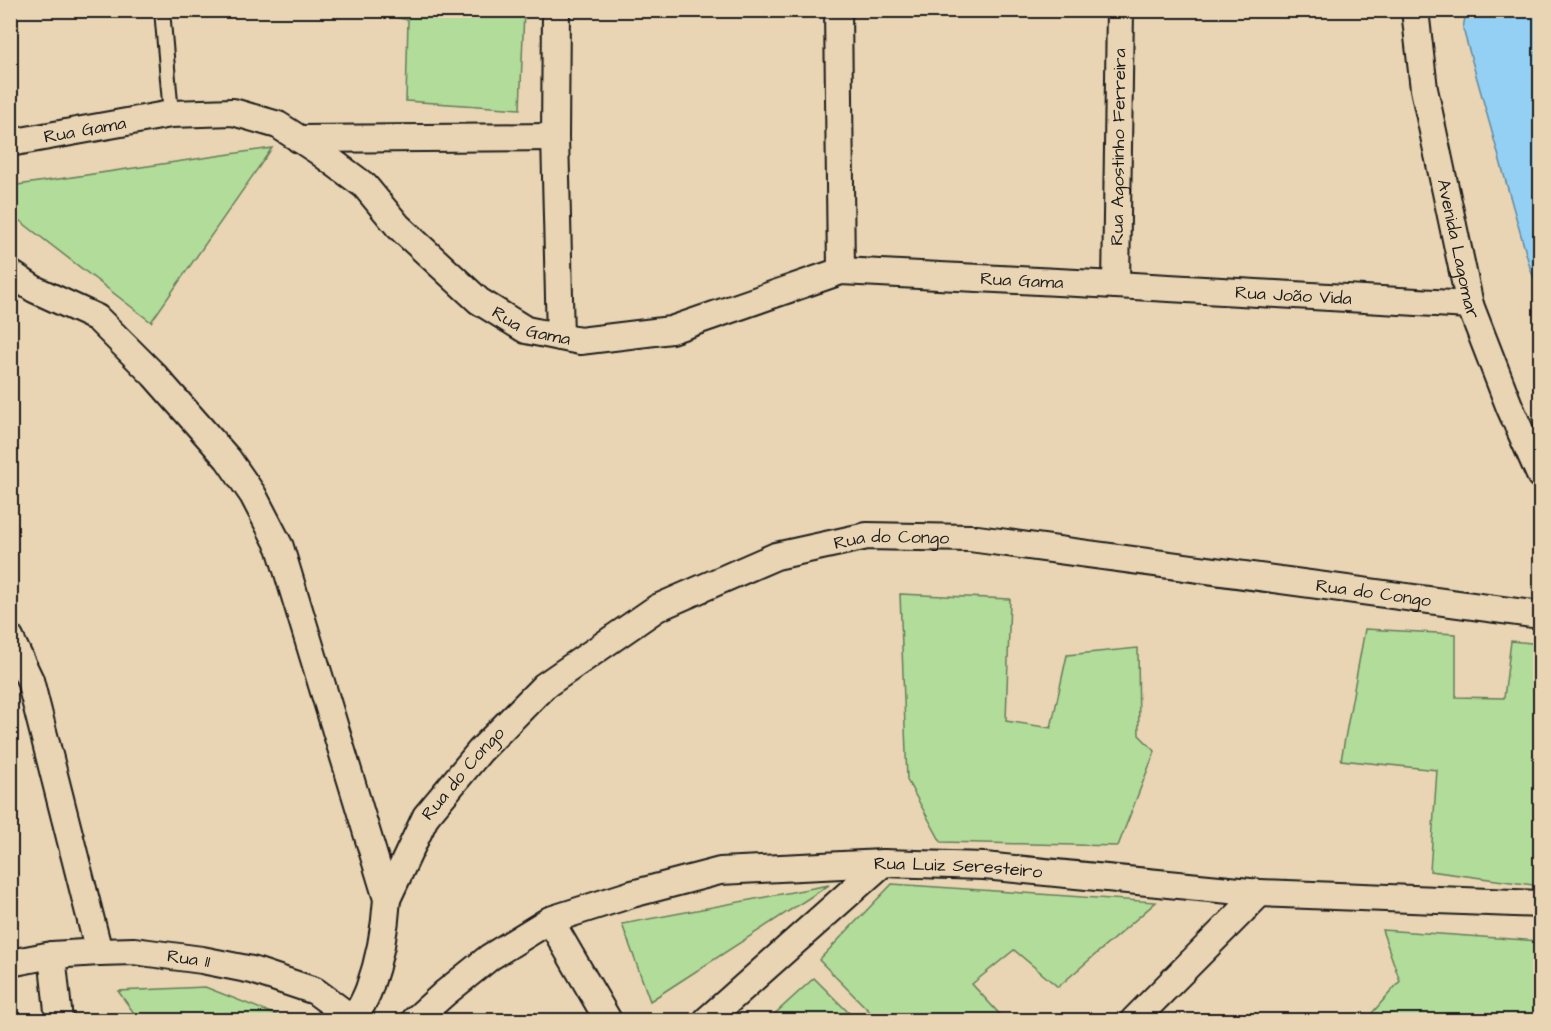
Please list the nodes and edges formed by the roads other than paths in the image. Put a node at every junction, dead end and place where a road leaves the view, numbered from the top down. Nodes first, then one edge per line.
1 (162, 10) edge
2 (556, 10) edge
3 (838, 10) edge
4 (1120, 10) edge
5 (1415, 10) edge
6 (171, 114) junction
7 (555, 137) junction
8 (299, 139) junction
9 (10, 143) edge
10 (841, 271) junction
11 (10, 273) edge
12 (1116, 285) junction
13 (1470, 305) junction
14 (560, 337) junction
15 (1540, 475) edge
16 (1540, 615) edge
17 (10, 638) edge
18 (883, 863) junction
19 (1260, 893) junction
20 (387, 900) junction
21 (1540, 904) edge
22 (550, 920) junction
23 (99, 952) junction
24 (52, 955) junction
25 (10, 963) edge
26 (59, 1020) edge
27 (354, 1020) edge
28 (415, 1020) edge
29 (608, 1020) edge
30 (707, 1020) edge
31 (1134, 1020) edge

1 - 6 lane
2 - 7 street
3 - 10 street
4 - 12 street, Rua Agostinho Ferreira
5 - 13 street, Avenida Lagomar
6 - 8 street, Rua Gama
6 - 9 street, Rua Gama
7 - 8 street
7 - 14 street
8 - 14 street, Rua Gama
10 - 12 street, Rua Gama
10 - 14 street, Rua Gama
11 - 20 street
12 - 13 street, Rua João Vida
13 - 15 street, Avenida Lagomar
16 - 20 street, Rua do Congo
17 - 23 street
18 - 19 street, Rua Luiz Seresteiro
18 - 22 street, Rua Luiz Seresteiro
18 - 30 street
19 - 21 street, Rua Luiz Seresteiro
19 - 31 street
20 - 27 street
22 - 28 street, Rua Luiz Seresteiro
22 - 29 street
23 - 24 street, Rua 11
23 - 27 street, Rua 11
24 - 25 street, Rua 11
24 - 26 street

